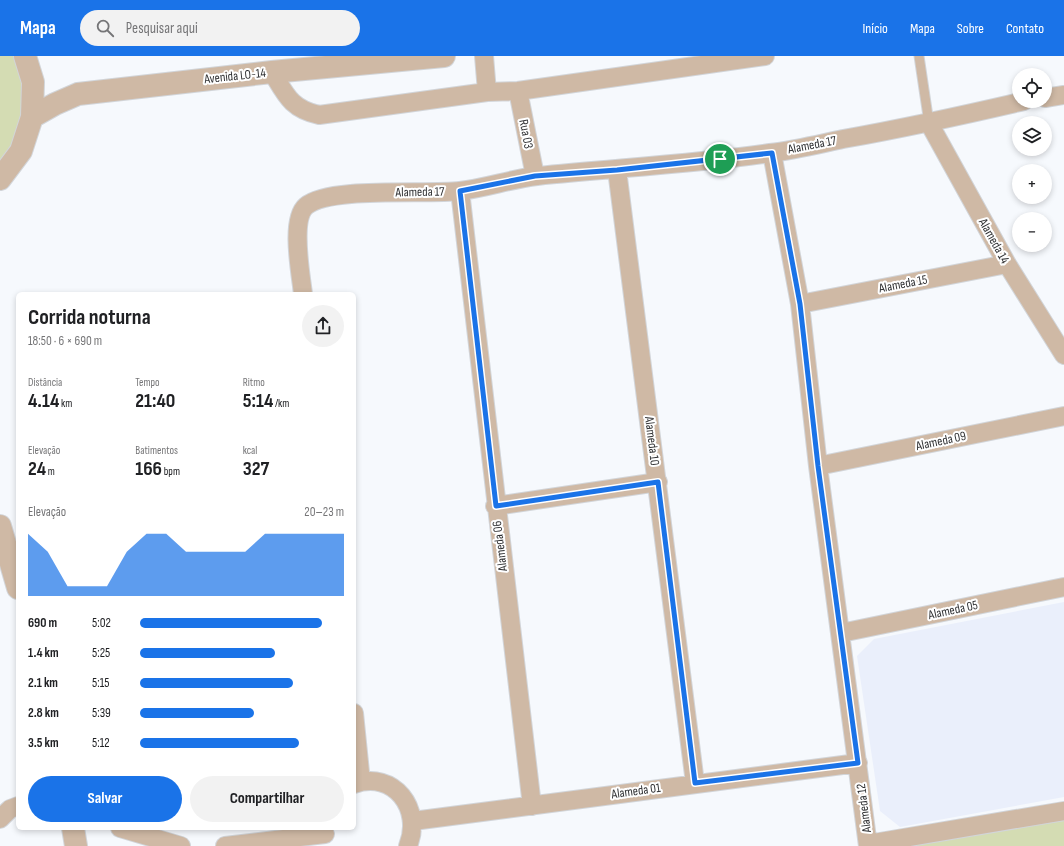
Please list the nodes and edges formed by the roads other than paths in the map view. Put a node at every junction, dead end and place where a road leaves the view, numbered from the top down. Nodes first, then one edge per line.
1 (24, 56) edge
2 (444, 56) edge
3 (484, 56) edge
4 (765, 56) edge
5 (919, 56) edge
6 (272, 72) junction
7 (518, 91) junction
8 (487, 92) junction
9 (1064, 95) edge
10 (1052, 97) edge
11 (1012, 104) edge
12 (32, 117) junction
13 (929, 123) junction
14 (772, 153) junction
15 (617, 170) junction
16 (535, 176) junction
17 (0, 179) edge
18 (460, 191) junction
19 (1007, 264) junction
20 (303, 292) edge
21 (800, 304) junction
22 (1064, 355) edge
23 (1064, 416) edge
24 (818, 466) junction
25 (658, 482) junction
26 (496, 506) junction
27 (0, 526) edge
28 (16, 581) edge
29 (1064, 587) edge
30 (841, 633) junction
31 (356, 748) edge
32 (858, 763) junction
33 (358, 783) edge
34 (695, 783) junction
35 (532, 806) junction
36 (16, 807) edge
37 (1064, 811) edge
38 (0, 819) edge
39 (413, 822) junction
40 (73, 830) edge
41 (127, 830) edge
42 (326, 836) edge
43 (868, 845) edge
44 (76, 846) edge
45 (181, 846) edge
46 (225, 846) edge
47 (408, 846) edge

1 - 12 street
2 - 6 street, Avenida LO-14
3 - 8 street
4 - 7 street
5 - 13 lane
6 - 8 street
6 - 12 street, Avenida LO-14
7 - 8 street
7 - 16 street, Rua 03
9 - 10 street
11 - 13 street, Alameda 17
12 - 17 street
13 - 14 street, Alameda 17
13 - 19 street, Alameda 14
14 - 15 street, Alameda 17
14 - 21 street, Alameda 12
15 - 16 street, Alameda 17
15 - 25 street, Alameda 10
16 - 18 street, Alameda 17
18 - 20 street, Alameda 17
18 - 26 street, Alameda 06
19 - 21 street, Alameda 15
19 - 22 street, Alameda 14
21 - 24 street, Alameda 12
23 - 24 street, Alameda 09
24 - 30 street, Alameda 12
25 - 26 street
25 - 34 street, Alameda 10
26 - 35 street, Alameda 06
27 - 28 street
29 - 30 street, Alameda 05
30 - 32 street, Alameda 12
31 - 33 street
32 - 34 street, Alameda 01
32 - 43 street, Alameda 12
33 - 39 street
34 - 35 street, Alameda 01
35 - 39 street, Alameda 01
36 - 38 street
37 - 43 street
39 - 47 street
40 - 44 street
41 - 45 street
42 - 46 street

